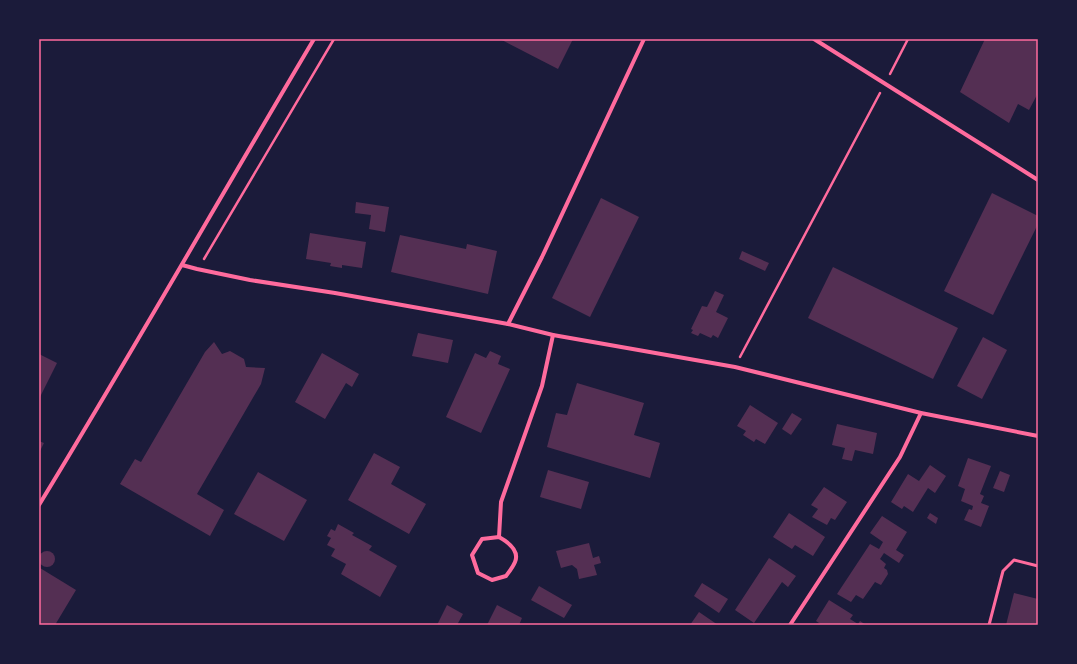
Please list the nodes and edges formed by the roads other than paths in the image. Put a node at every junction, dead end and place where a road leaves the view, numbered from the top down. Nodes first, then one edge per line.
1 (314, 39) edge
2 (814, 39) edge
3 (642, 40) edge
4 (1038, 180) edge
5 (182, 265) junction
6 (508, 324) junction
7 (553, 335) junction
8 (921, 413) junction
9 (1038, 436) edge
10 (39, 505) edge
11 (499, 537) junction
12 (1038, 566) edge
13 (790, 625) edge
14 (989, 625) edge

1 - 5 street
2 - 4 street
3 - 6 street
5 - 6 street
5 - 10 street
6 - 7 street
7 - 8 street
7 - 11 street
8 - 9 street
8 - 13 street
11 - 11 street
12 - 14 lane

